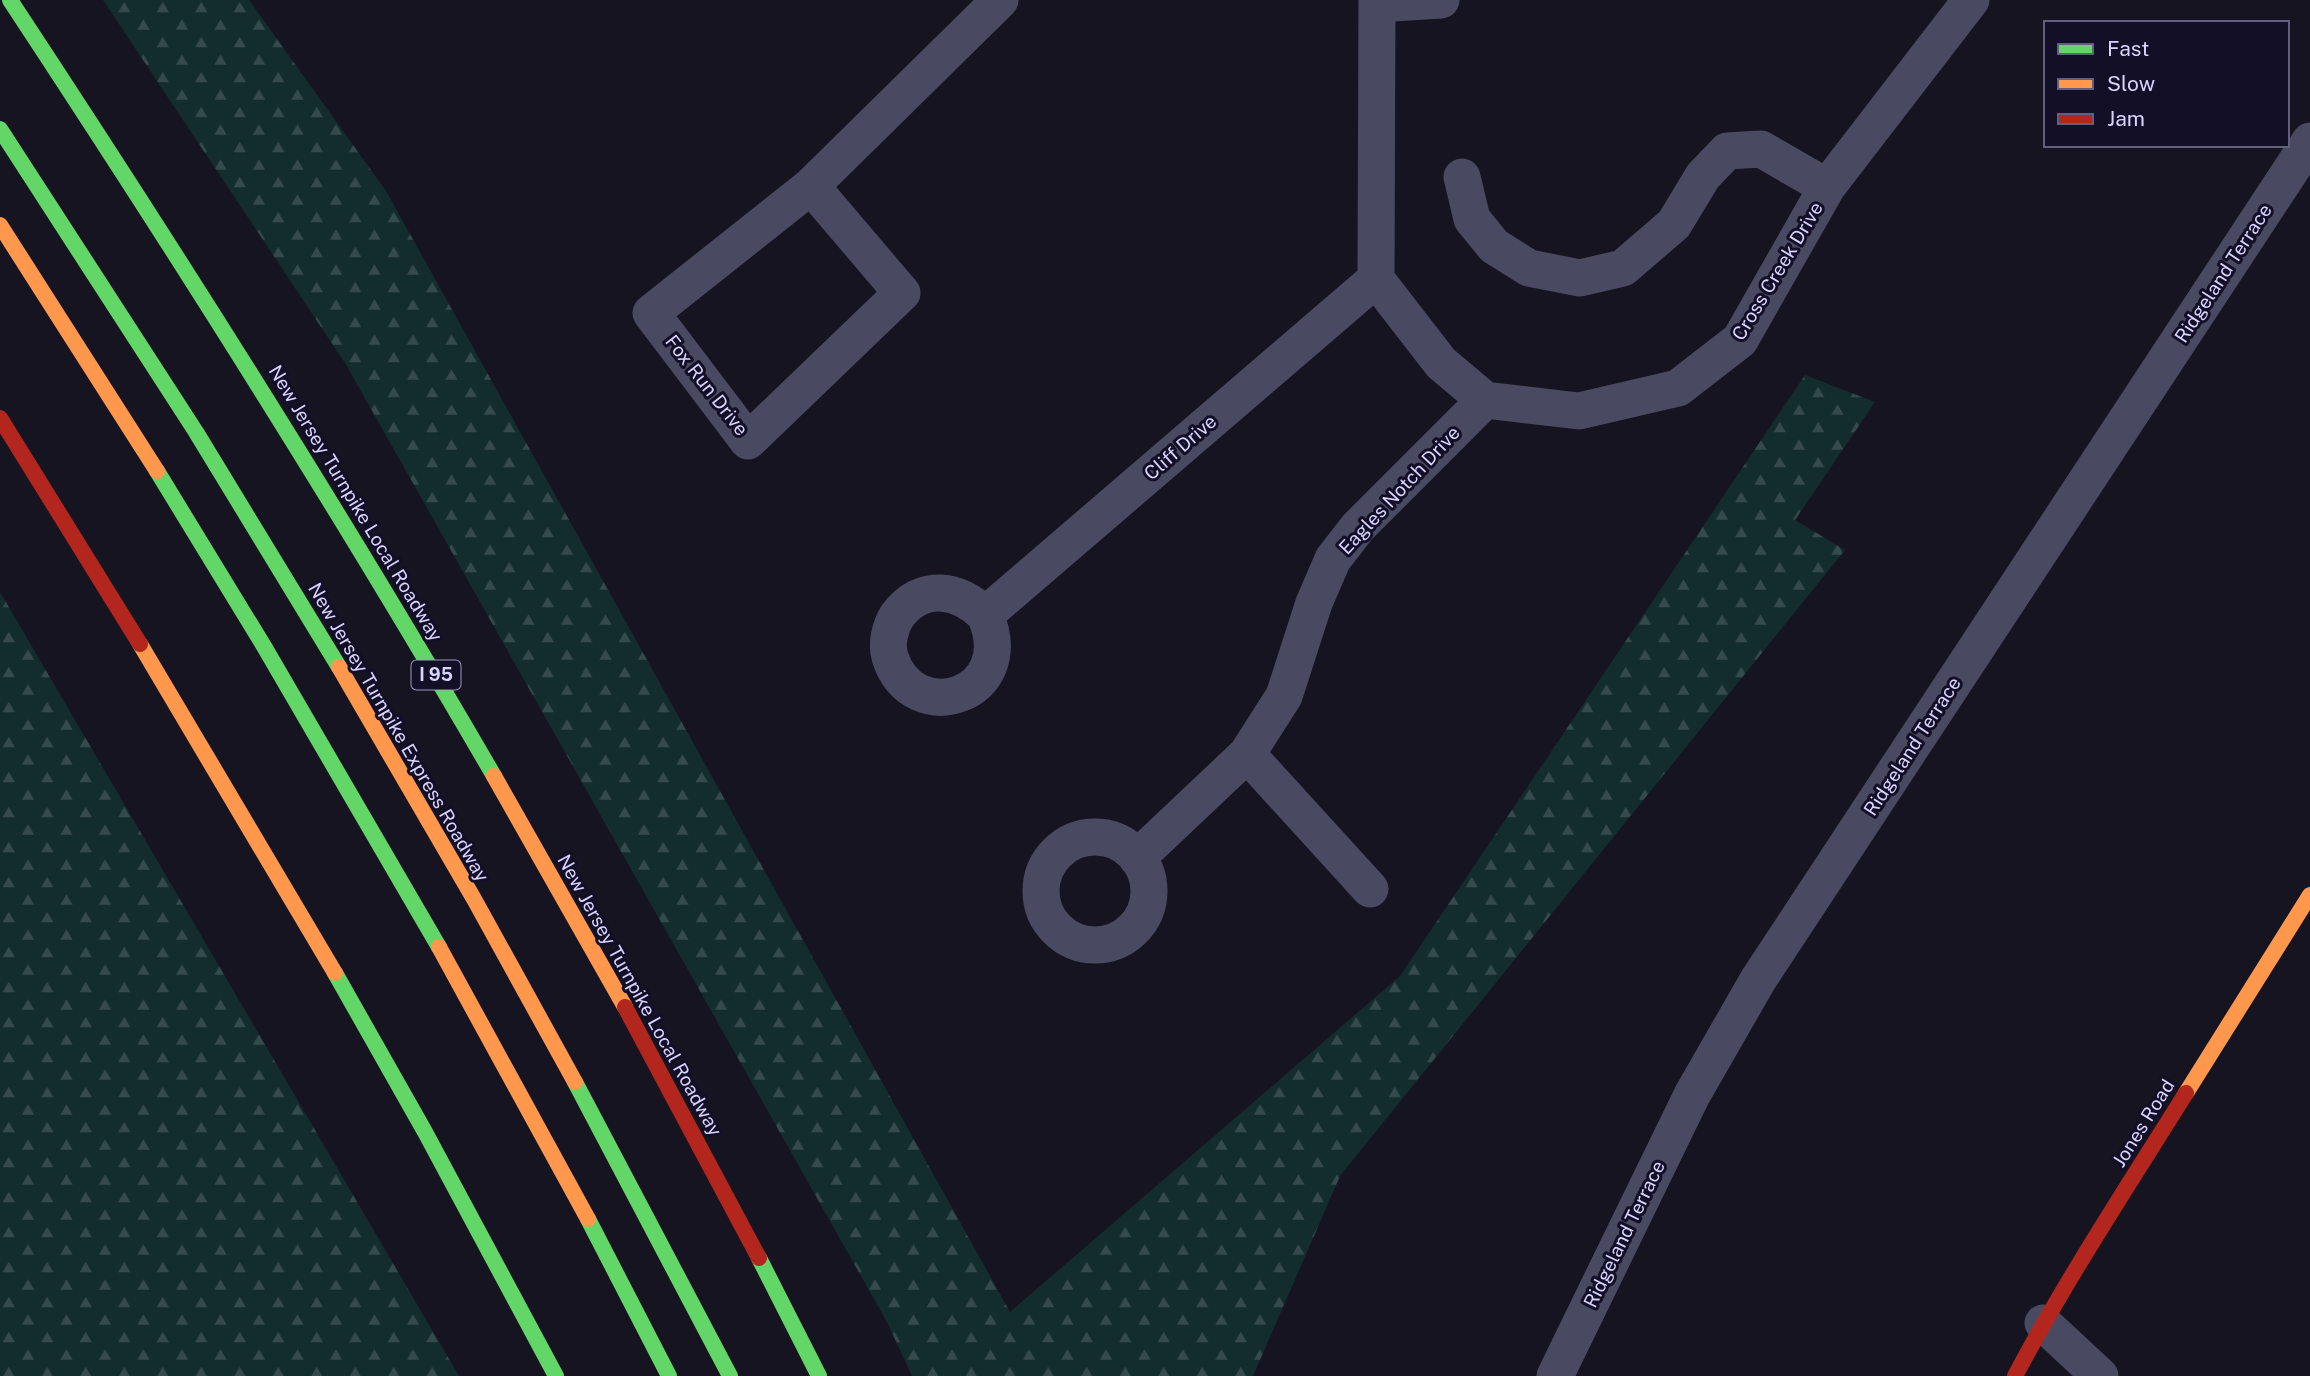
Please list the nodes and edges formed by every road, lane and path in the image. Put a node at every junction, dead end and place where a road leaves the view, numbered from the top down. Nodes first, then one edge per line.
1 (10, 0) edge
2 (1000, 0) edge
3 (1441, 0) edge
4 (1971, 0) edge
5 (1377, 2) edge
6 (0, 129) edge
7 (2310, 141) edge
8 (1462, 177) dead end
9 (811, 186) junction
10 (1827, 187) junction
11 (0, 225) edge
12 (1376, 279) junction
13 (1485, 400) junction
14 (0, 418) edge
15 (985, 615) dead end
16 (1247, 754) junction
17 (1137, 858) dead end
18 (1370, 889) dead end
19 (2310, 895) edge
20 (2043, 1323) junction
21 (556, 1376) edge
22 (669, 1376) edge
23 (730, 1376) edge
24 (818, 1376) edge
25 (1555, 1376) edge
26 (2015, 1376) edge
27 (2100, 1376) edge

1 - 24 main road, New Jersey Turnpike Local Roadway / I 95
2 - 9 street, Fox Run Drive
3 - 5 street
4 - 10 street, Cross Creek Drive
5 - 12 street
6 - 23 main road, New Jersey Turnpike Express Roadway
7 - 25 street, Ridgeland Terrace
8 - 10 street
9 - 9 street, Fox Run Drive
10 - 13 street, Cross Creek Drive
11 - 22 main road
12 - 13 street
12 - 15 street, Cliff Drive
13 - 16 street, Eagles Notch Drive
14 - 21 main road
16 - 17 street, Eagles Notch Drive
16 - 18 street
19 - 20 main road, Jones Road
20 - 26 main road, Jones Road
20 - 27 street

